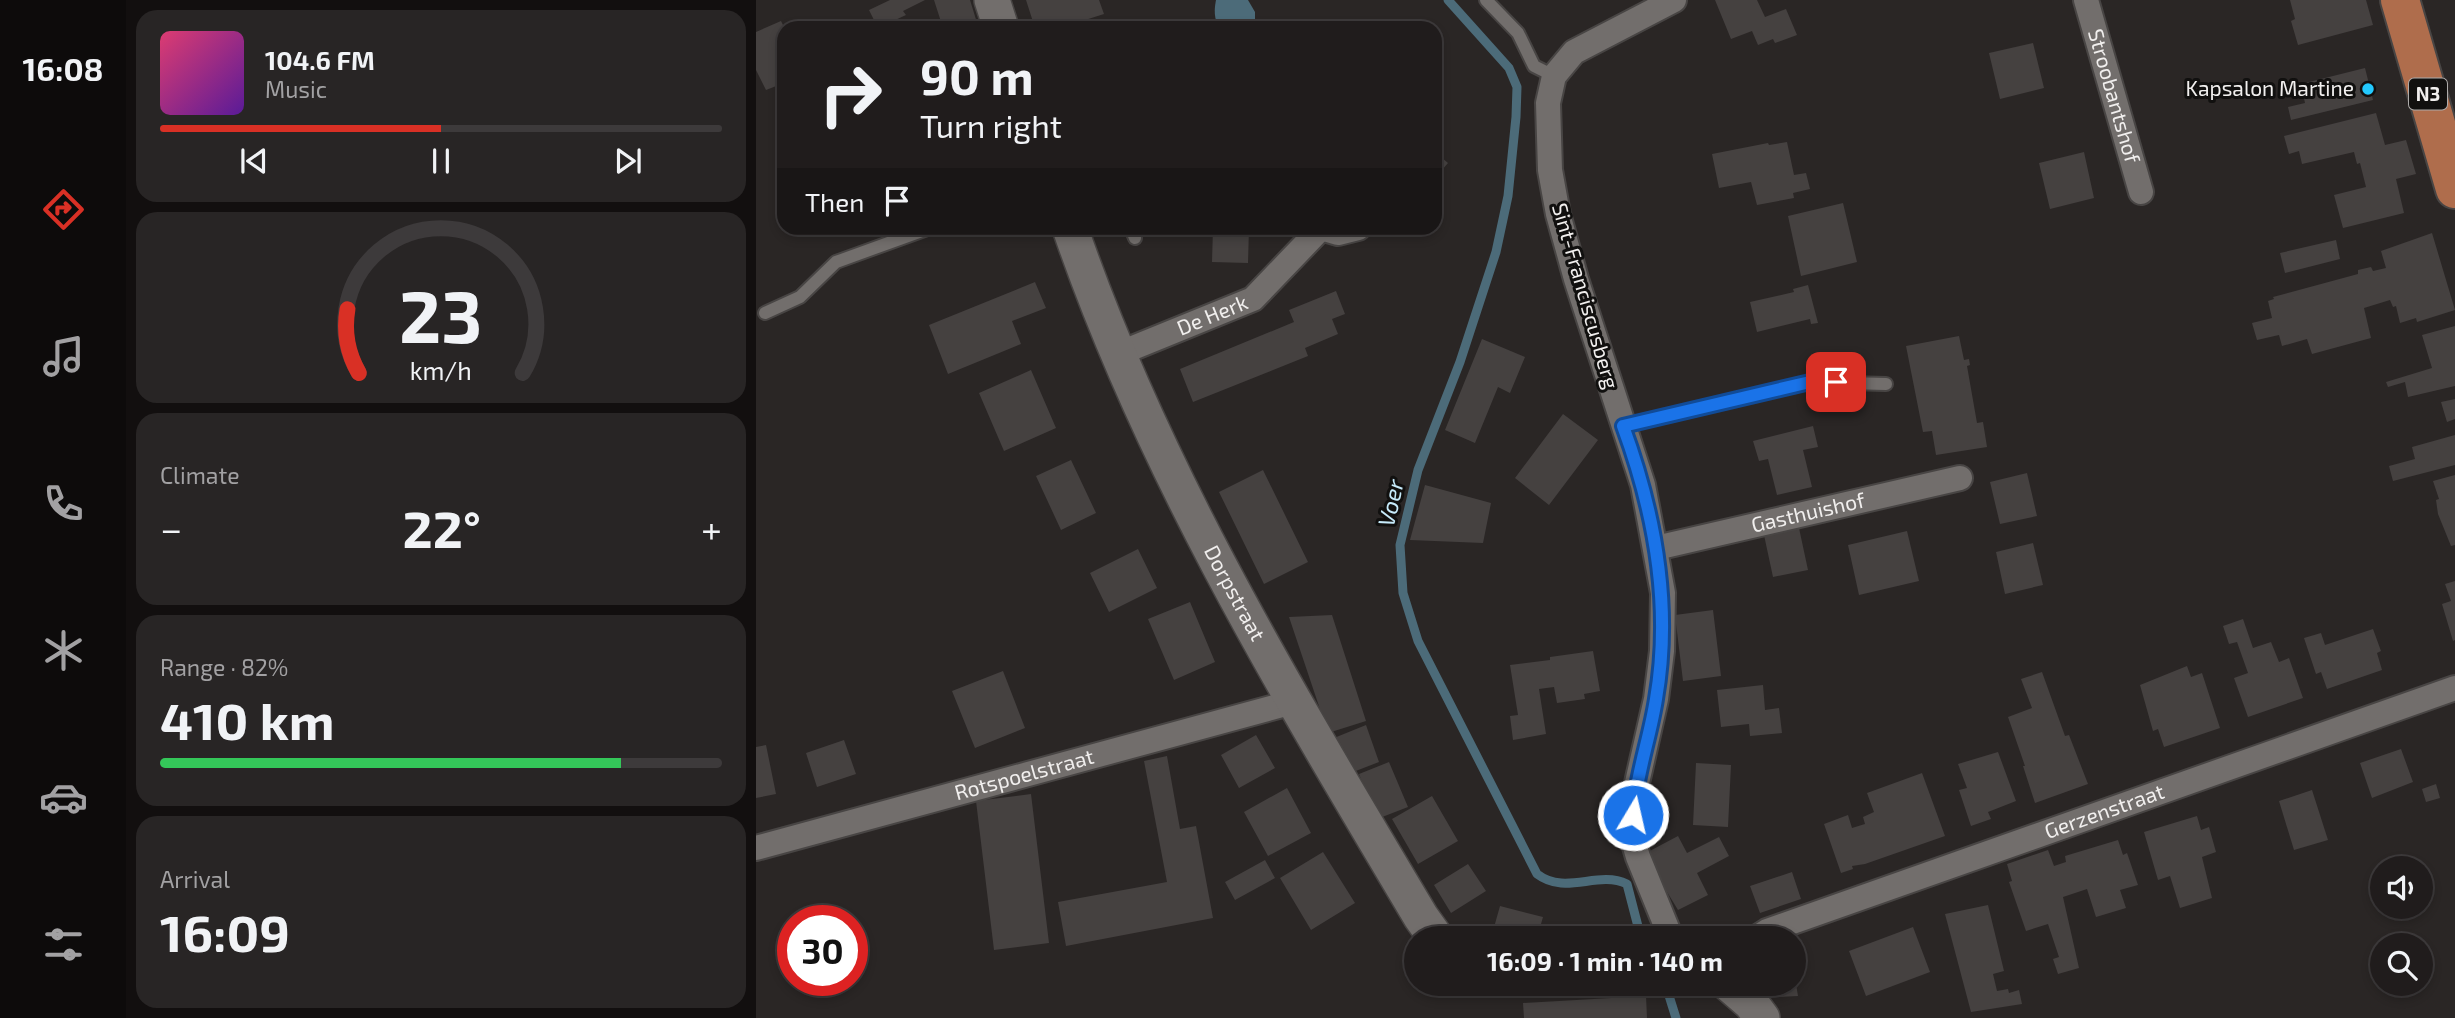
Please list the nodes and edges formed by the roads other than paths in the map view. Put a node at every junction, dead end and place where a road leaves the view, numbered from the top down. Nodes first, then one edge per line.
1 (992, 0) edge
2 (1486, 0) edge
3 (1674, 0) edge
4 (2086, 0) edge
5 (2400, 0) edge
6 (999, 21) edge
7 (1554, 76) junction
8 (2455, 189) edge
9 (2141, 192) dead end
10 (911, 235) edge
11 (1073, 235) edge
12 (1314, 235) edge
13 (765, 313) dead end
14 (1118, 354) junction
15 (1886, 384) dead end
16 (1623, 426) junction
17 (1960, 478) dead end
18 (1656, 548) junction
19 (2455, 688) edge
20 (1293, 702) junction
21 (756, 848) edge
22 (1427, 926) edge
23 (1666, 926) edge
24 (1784, 926) edge
25 (1743, 996) edge
26 (1762, 1018) edge

1 - 6 street
2 - 7 lane
3 - 7 street
4 - 9 street, Stroobantshof
5 - 8 main road, N3
7 - 16 street, Sint-Franciscusberg
10 - 13 lane
11 - 14 street, Dorpstraat
12 - 14 street, De Herk
14 - 20 street, Dorpstraat
15 - 16 lane
16 - 18 street, Sint-Franciscusberg
17 - 18 street, Gasthuishof
18 - 23 street, Sint-Franciscusberg
19 - 24 street, Gerzenstraat
20 - 21 street, Rotspoelstraat
20 - 22 street, Dorpstraat
25 - 26 street

